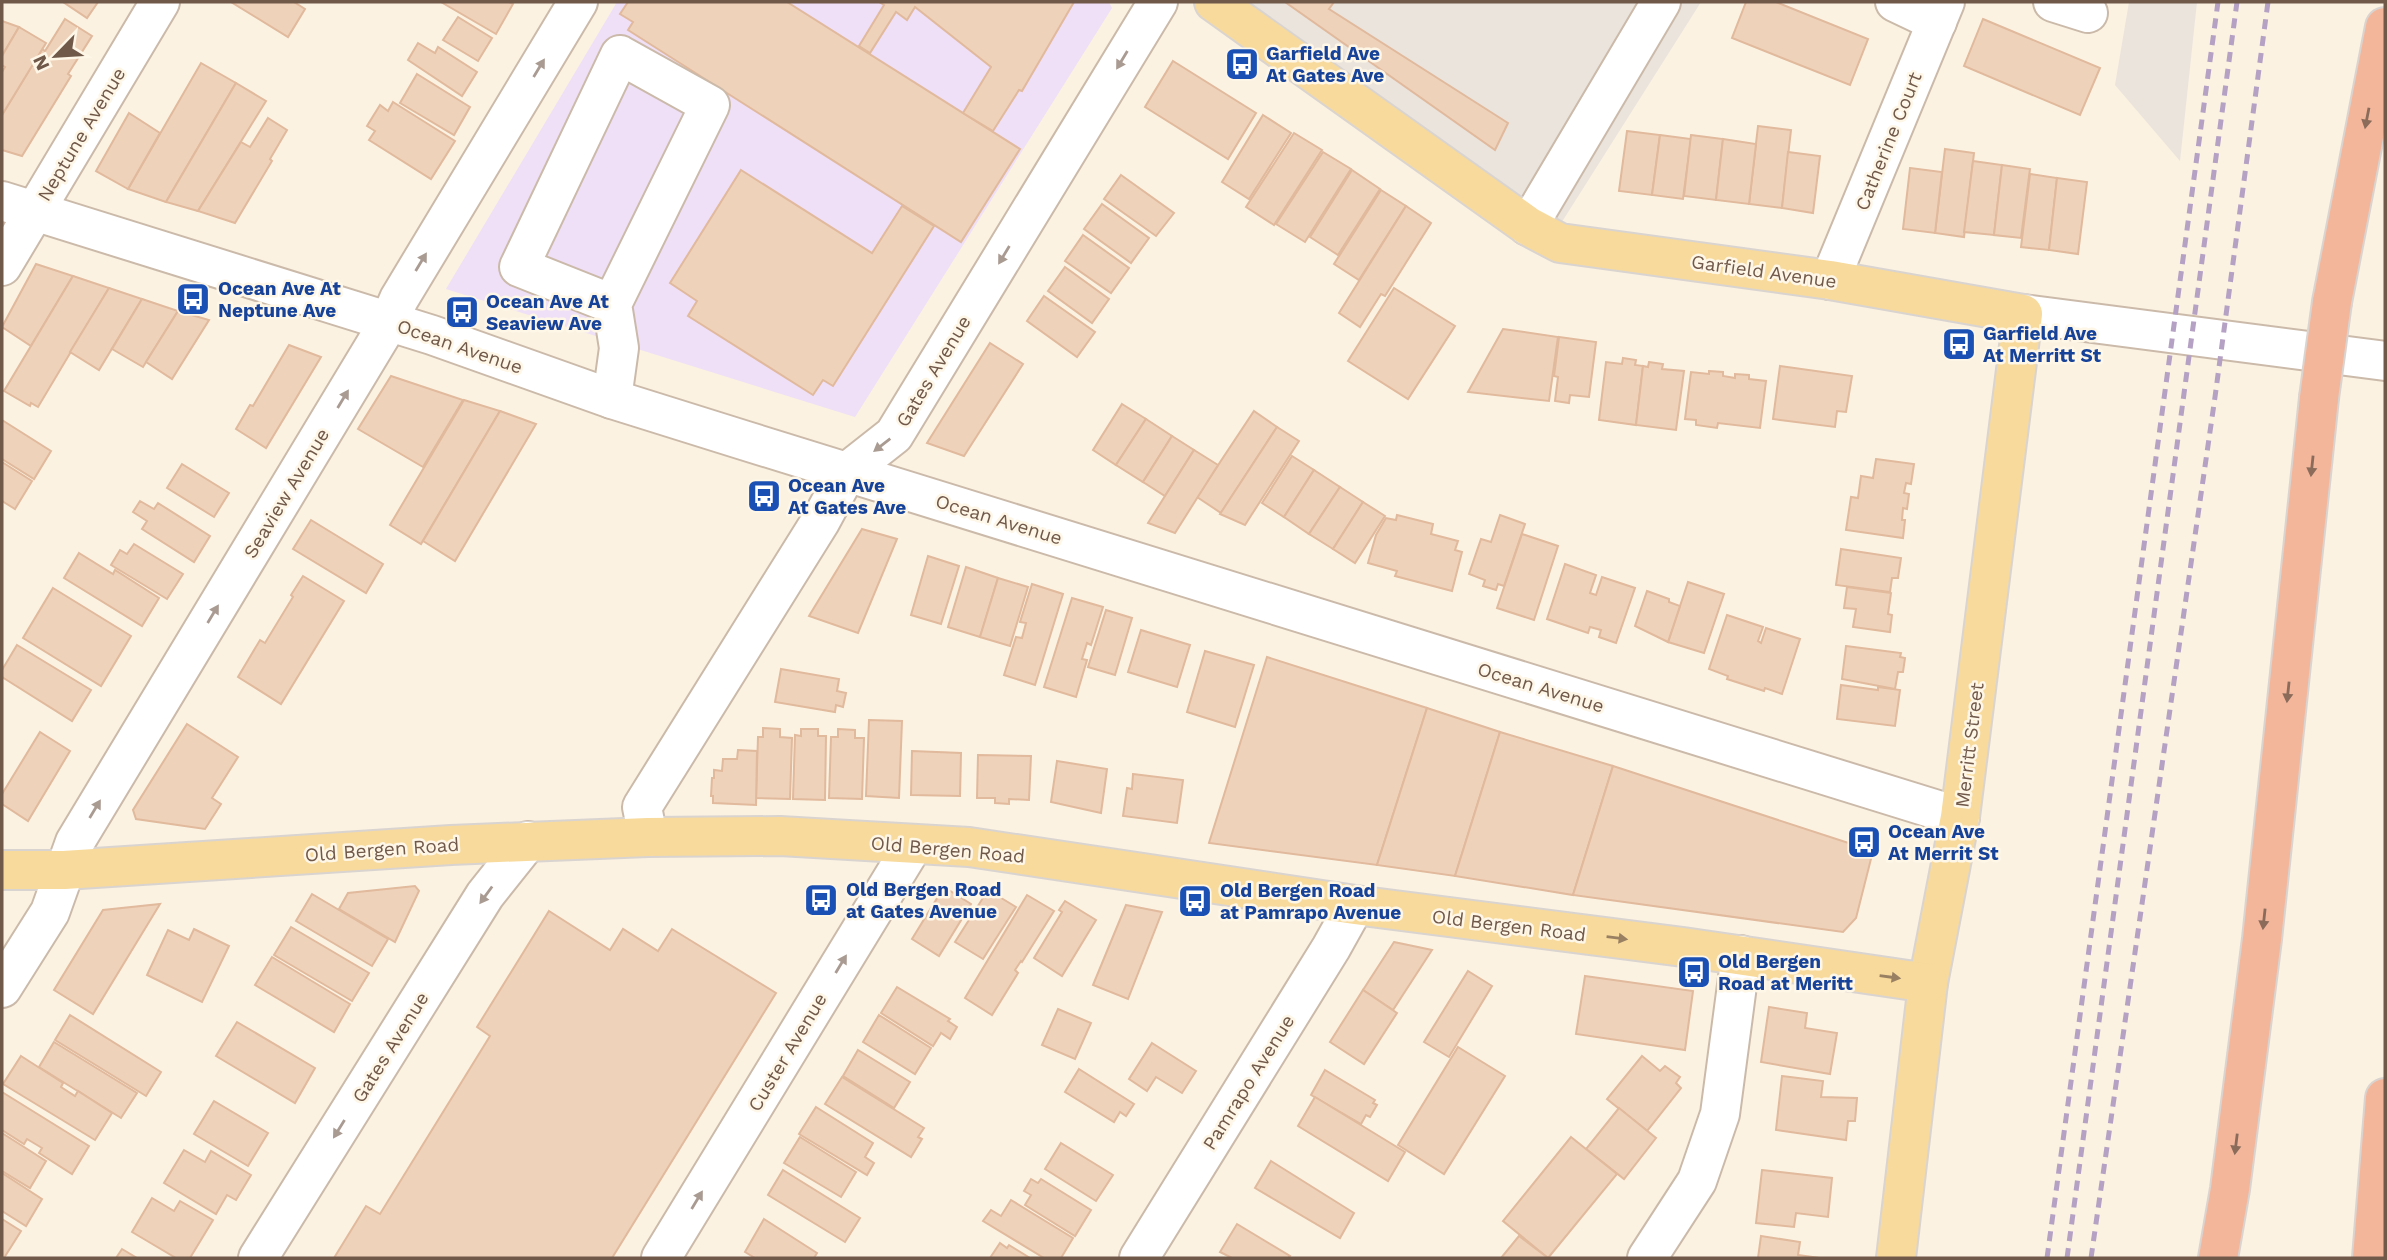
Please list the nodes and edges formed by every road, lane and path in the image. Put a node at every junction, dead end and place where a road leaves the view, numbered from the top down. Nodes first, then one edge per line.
1 (160, 2) edge
2 (578, 2) edge
3 (1158, 2) edge
4 (1214, 2) edge
5 (1661, 2) edge
6 (1895, 2) edge
7 (1941, 12) edge
8 (2385, 27) edge
9 (18, 206) edge
10 (1528, 226) junction
11 (2, 266) edge
12 (1830, 280) junction
13 (612, 304) junction
14 (2023, 314) junction
15 (389, 322) junction
16 (2385, 361) edge
17 (612, 399) junction
18 (847, 472) junction
19 (1960, 817) junction
20 (648, 838) junction
21 (528, 841) junction
22 (913, 845) junction
23 (2, 870) edge
24 (64, 870) junction
25 (1355, 905) junction
26 (1741, 955) junction
27 (1928, 983) junction
28 (2, 988) edge
29 (2385, 1098) edge
30 (258, 1258) edge
31 (661, 1258) edge
32 (1139, 1258) edge
33 (1647, 1258) edge
34 (1896, 1258) edge
35 (2218, 1258) edge
36 (2372, 1258) edge

1 - 9 street, Neptune Avenue
15 -> 2 street, Seaview Avenue
3 -> 18 street, Gates Avenue
4 - 10 main road, Garfield Avenue
5 - 10 street
6 - 7 street
7 - 12 street, Catherine Court
8 -> 35 highway, bridge
9 - 11 street, Neptune Avenue
9 - 15 street, Ocean Avenue
10 - 12 main road, Garfield Avenue
12 - 14 main road, Garfield Avenue
13 - 13 street
13 - 17 street
14 - 16 street, Garfield Avenue
14 - 19 main road, Merritt Street
15 - 17 street, Ocean Avenue
24 -> 15 street, Seaview Avenue
17 - 18 street, Ocean Avenue
18 - 19 street, Ocean Avenue
18 - 20 street, Gates Avenue
19 - 27 main road, Merritt Street
20 - 21 main road, Old Bergen Road
20 - 22 main road, Old Bergen Road
21 - 24 main road, Old Bergen Road
21 -> 30 street, Gates Avenue
22 - 25 main road, Old Bergen Road
31 -> 22 street, Custer Avenue
23 - 24 main road, Old Bergen Road
24 - 28 street, Seaview Avenue
25 -> 26 main road, Old Bergen Road
25 - 32 street, Pamrapo Avenue
26 -> 27 main road, Old Bergen Road
26 - 33 street
27 - 34 main road, Merritt Street
29 - 36 highway

